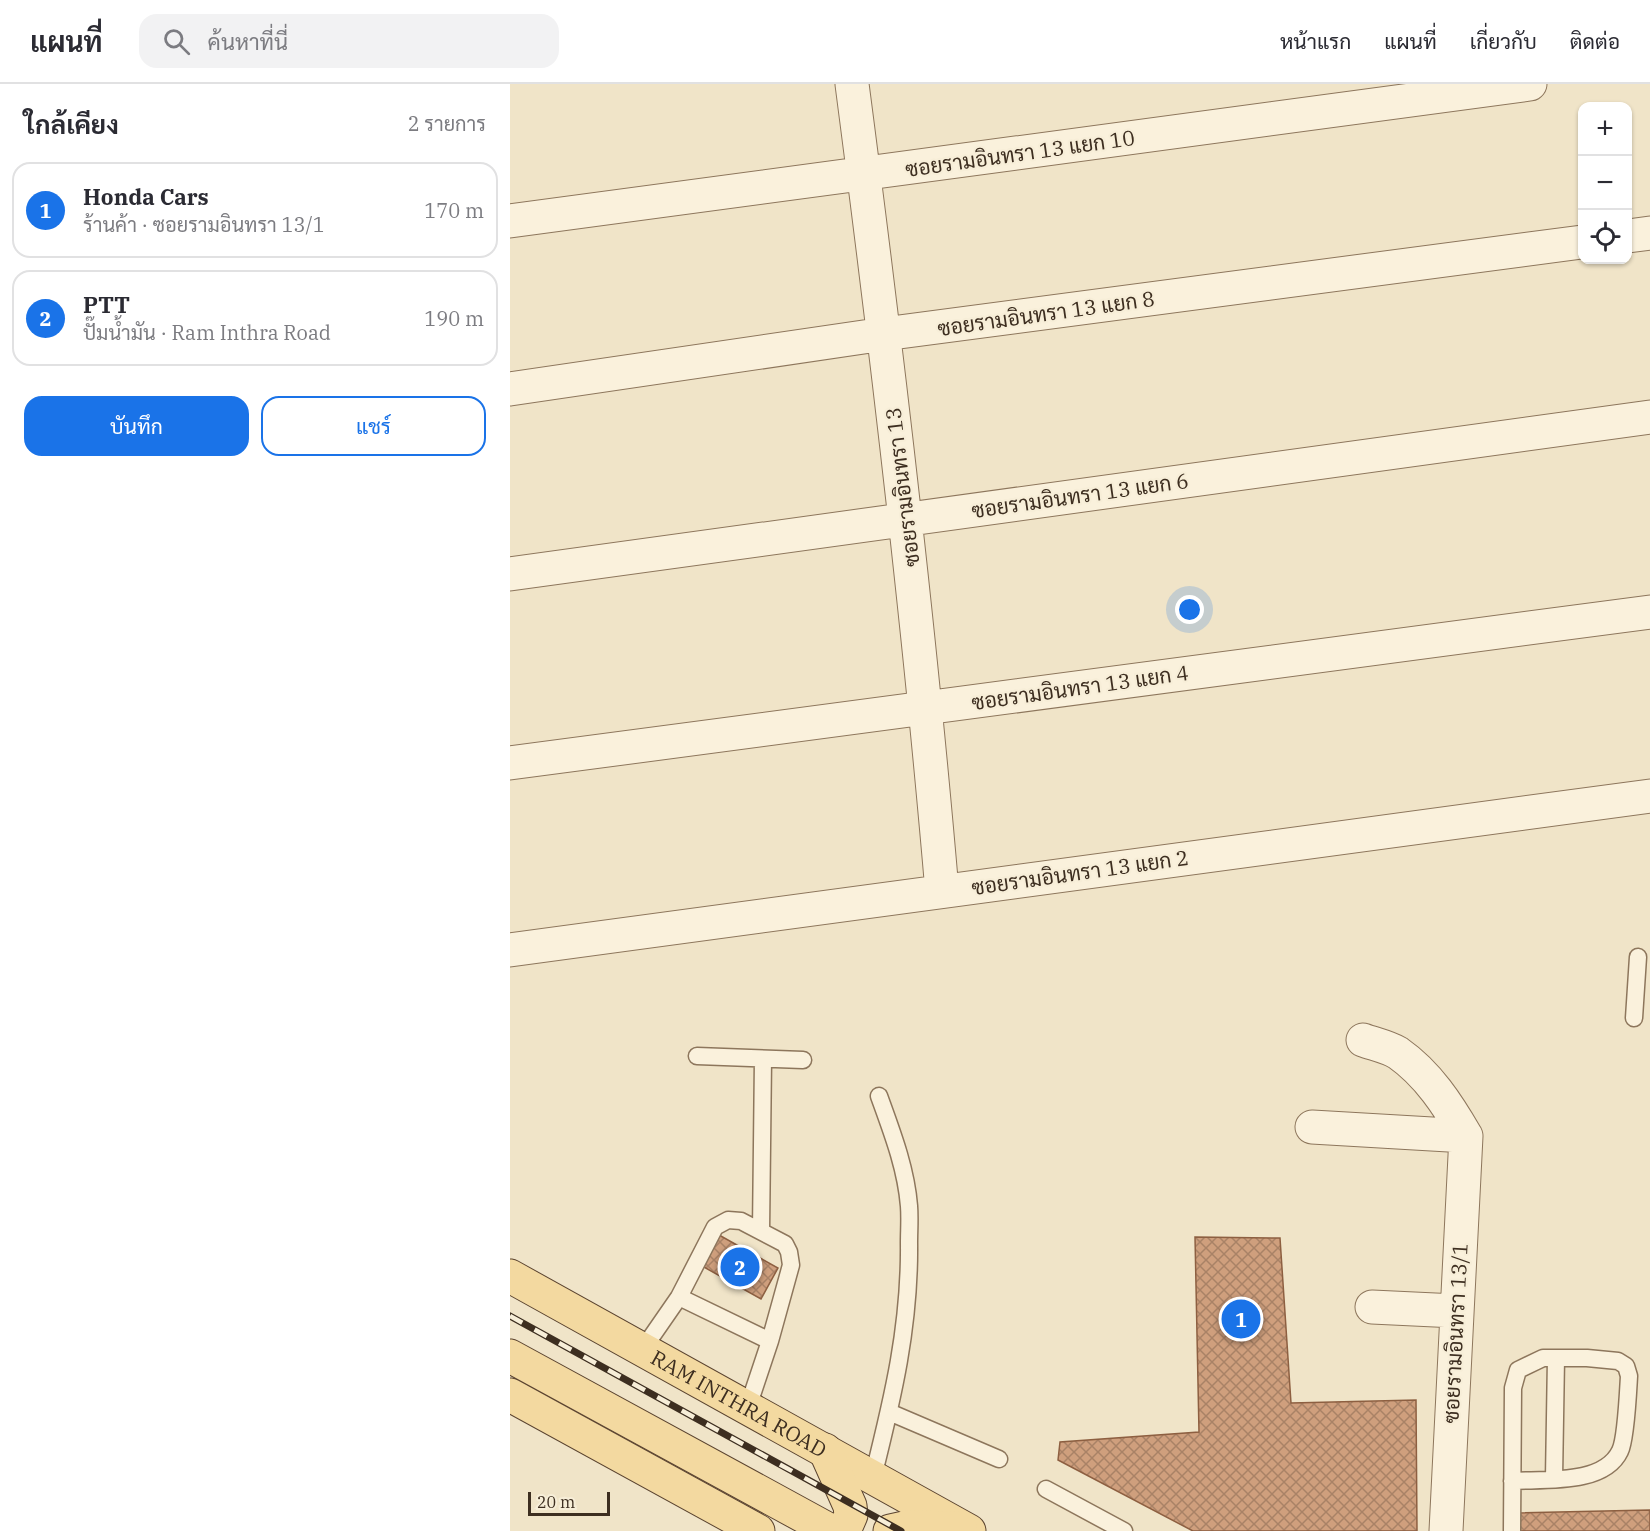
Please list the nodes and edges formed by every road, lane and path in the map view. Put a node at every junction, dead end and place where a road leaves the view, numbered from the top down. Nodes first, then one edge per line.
1 (852, 84) edge
2 (1530, 84) edge
3 (864, 174) junction
4 (510, 221) edge
5 (1650, 233) edge
6 (1632, 235) edge
7 (1578, 243) edge
8 (884, 334) junction
9 (510, 389) edge
10 (1650, 417) edge
11 (906, 519) junction
12 (510, 574) edge
13 (1650, 612) edge
14 (926, 708) junction
15 (510, 763) edge
16 (1650, 796) edge
17 (942, 891) junction
18 (510, 950) edge
19 (1638, 957) dead end
20 (1634, 1018) dead end
21 (1363, 1040) dead end
22 (697, 1056) dead end
23 (763, 1059) junction
24 (803, 1060) dead end
25 (879, 1096) dead end
26 (1312, 1127) dead end
27 (1466, 1136) junction
28 (762, 1231) junction
29 (510, 1275) edge
30 (679, 1297) junction
31 (1372, 1307) dead end
32 (1456, 1311) junction
33 (770, 1341) junction
34 (643, 1349) junction
35 (510, 1356) edge
36 (1556, 1358) junction
37 (510, 1395) edge
38 (748, 1407) junction
39 (889, 1412) junction
40 (825, 1450) junction
41 (999, 1459) dead end
42 (873, 1477) junction
43 (1554, 1478) junction
44 (1512, 1481) junction
45 (1046, 1489) dead end
46 (966, 1529) edge
47 (758, 1531) edge
48 (831, 1531) edge
49 (844, 1531) edge
50 (890, 1531) edge
51 (1124, 1531) edge
52 (1446, 1531) edge
53 (1512, 1531) edge

1 - 3 street, ซอยรามอินทรา 13
2 - 3 street, ซอยรามอินทรา 13 แยก 10
3 - 4 street, ซอยรามอินทรา 13 แยก 10
3 - 8 street, ซอยรามอินทรา 13
5 - 6 street
7 - 8 street, ซอยรามอินทรา 13 แยก 8
8 - 9 street, ซอยรามอินทรา 13 แยก 8
8 - 11 street, ซอยรามอินทรา 13
10 - 11 street, ซอยรามอินทรา 13 แยก 6
11 - 12 street, ซอยรามอินทรา 13 แยก 6
11 - 14 street, ซอยรามอินทรา 13
13 - 14 street, ซอยรามอินทรา 13 แยก 4
14 - 15 street, ซอยรามอินทรา 13 แยก 4
14 - 17 street, ซอยรามอินทรา 13
16 - 17 street, ซอยรามอินทรา 13 แยก 2
17 - 18 street, ซอยรามอินทรา 13 แยก 2
19 - 20 lane
21 - 27 street
22 - 23 lane
23 - 24 lane
23 - 28 lane
25 - 39 lane
26 - 27 street
27 - 32 street, ซอยรามอินทรา 13/1
28 - 30 lane
28 - 33 lane
29 - 34 main road, RAM INTHRA ROAD
30 - 33 lane
30 - 34 lane
31 - 32 street
32 - 52 street, ซอยรามอินทรา 13/1
33 - 38 lane
34 - 38 main road, RAM INTHRA ROAD
35 - 48 main road
36 - 43 lane
36 - 43 lane
36 - 44 lane
37 - 47 main road
38 - 40 main road, RAM INTHRA ROAD
39 - 41 lane
39 - 42 lane
40 - 42 main road, RAM INTHRA ROAD
40 - 49 main road
42 - 46 main road, RAM INTHRA ROAD
43 - 44 lane
44 - 53 lane
45 - 51 lane
46 - 50 main road

